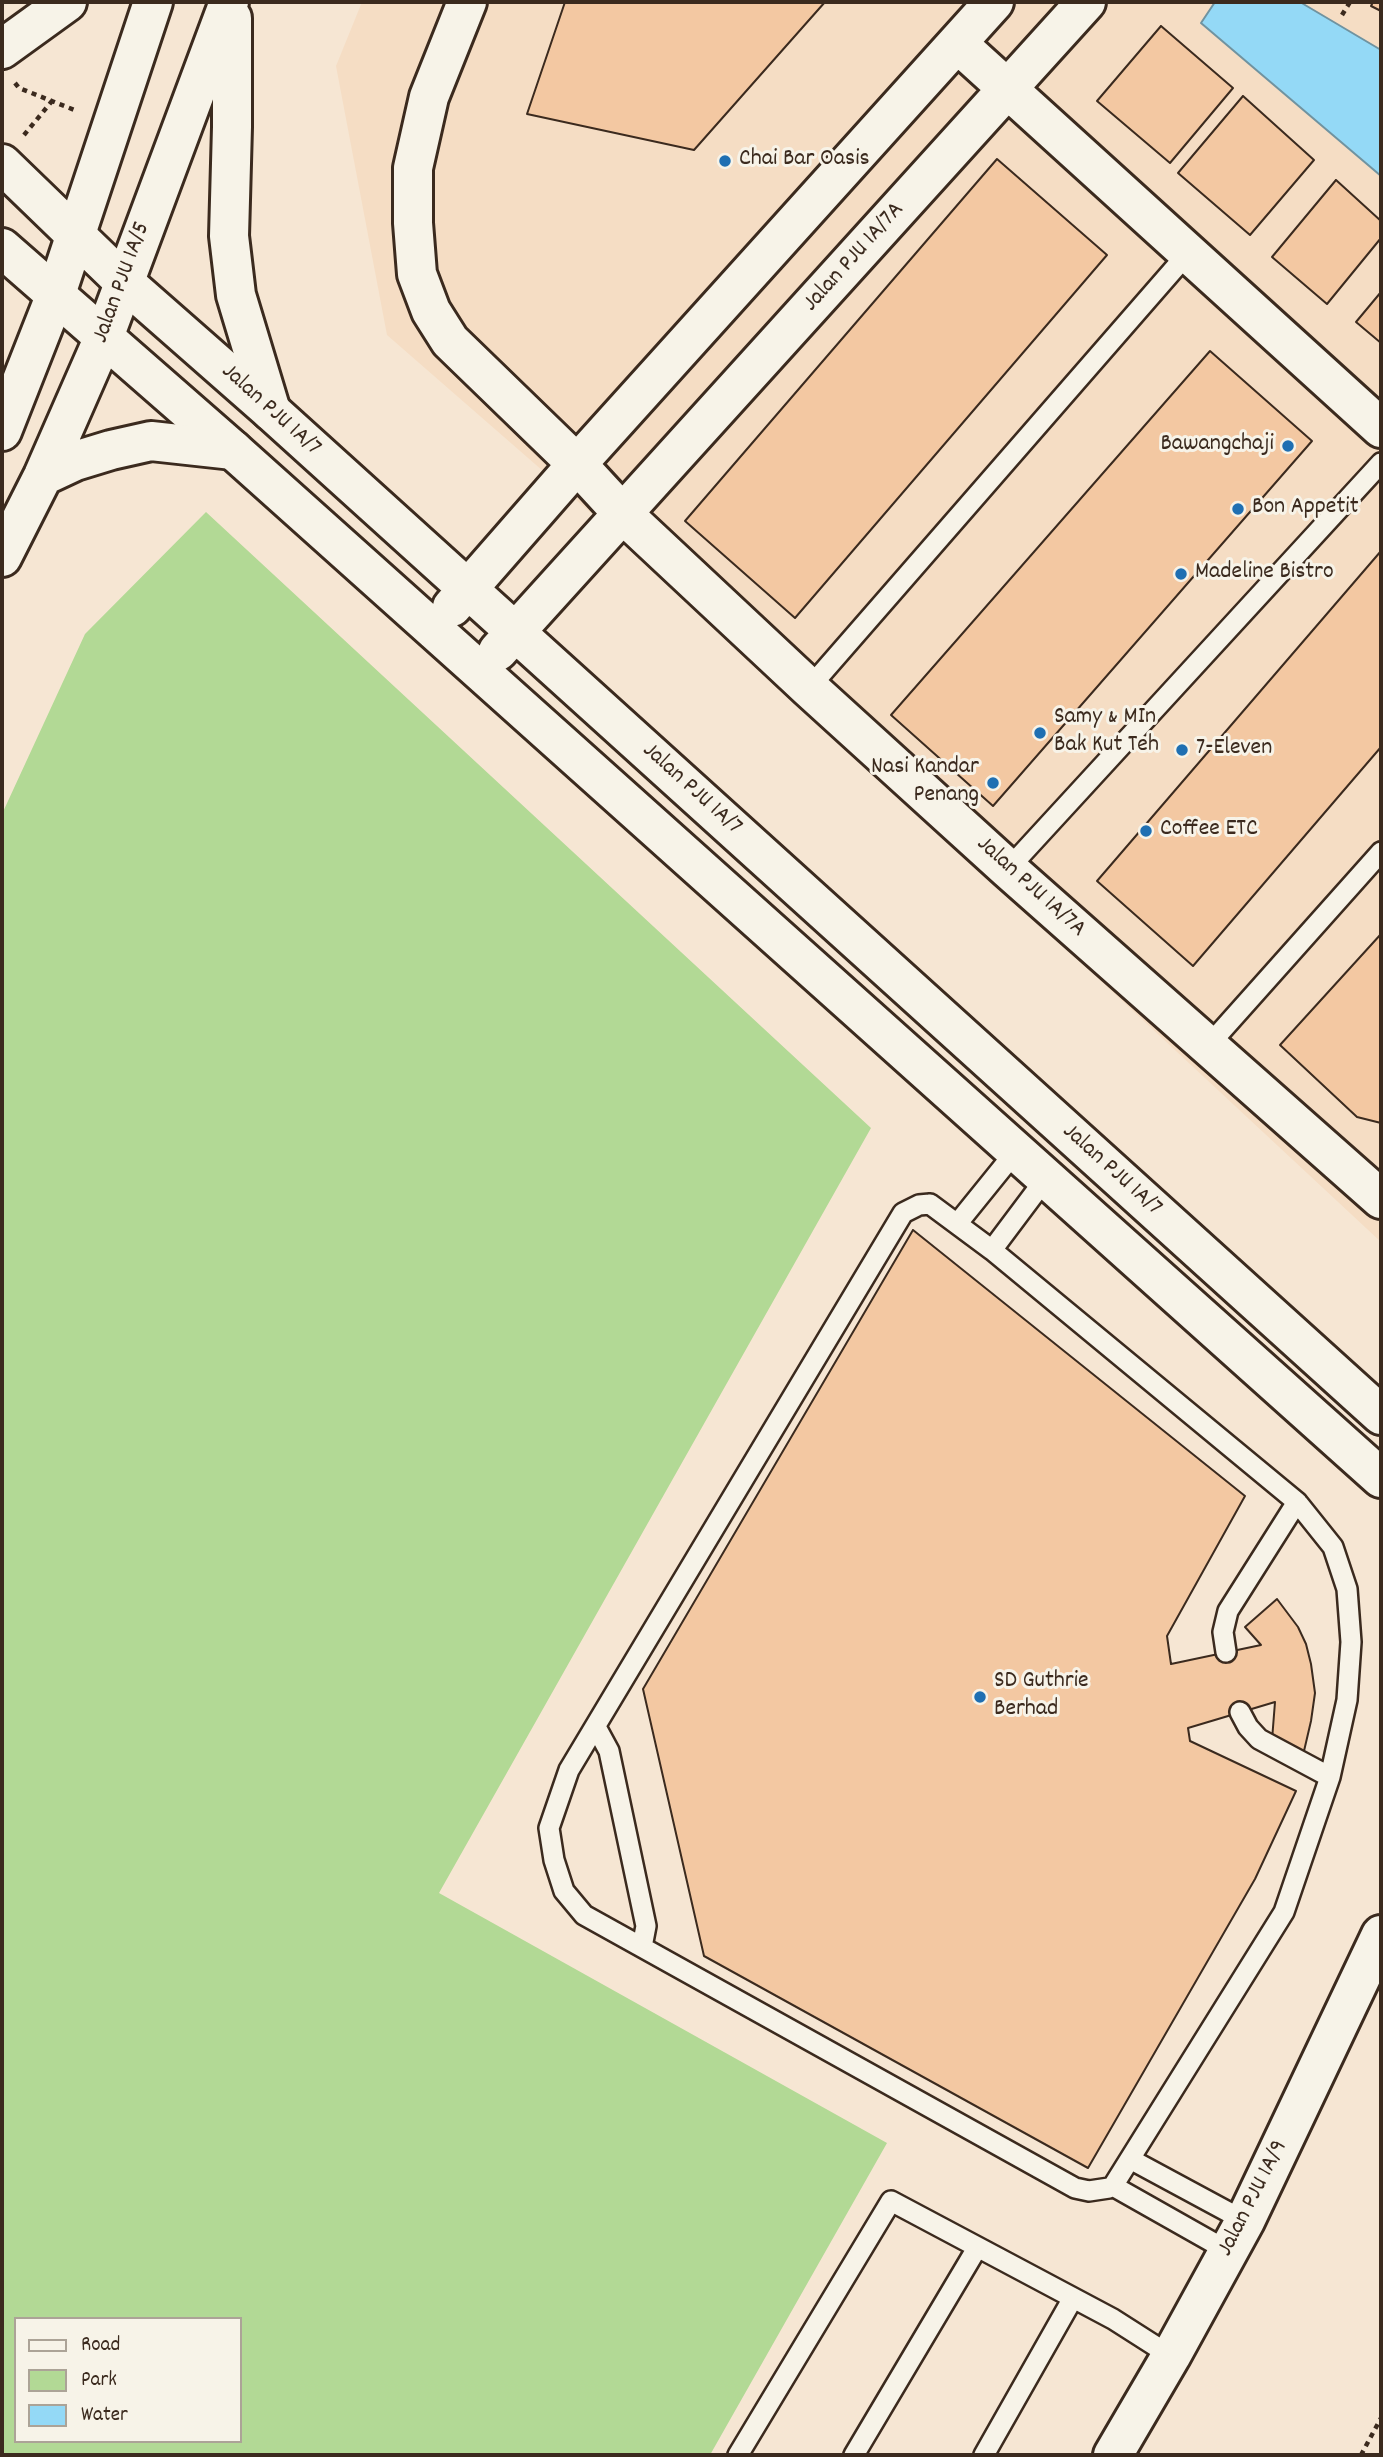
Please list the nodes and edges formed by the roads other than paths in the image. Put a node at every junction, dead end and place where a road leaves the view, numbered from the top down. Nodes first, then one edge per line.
1 (67, 2) edge
2 (153, 2) edge
3 (230, 2) edge
4 (467, 2) edge
5 (994, 2) edge
6 (1086, 2) edge
7 (957, 43) junction
8 (6, 63) edge
9 (1009, 88) junction
10 (2, 164) edge
11 (76, 236) junction
12 (2, 248) edge
13 (1188, 253) junction
14 (123, 281) junction
15 (56, 294) junction
16 (104, 337) junction
17 (271, 411) junction
18 (1381, 428) edge
19 (2, 431) edge
20 (233, 450) junction
21 (1381, 463) edge
22 (577, 464) junction
23 (43, 476) junction
24 (623, 514) junction
25 (2, 557) edge
26 (468, 589) junction
27 (432, 629) junction
28 (516, 632) junction
29 (480, 671) junction
30 (809, 688) junction
31 (1381, 852) edge
32 (1008, 869) junction
33 (1208, 1046) junction
34 (1016, 1151) junction
35 (1046, 1178) junction
36 (1381, 1199) edge
37 (957, 1224) junction
38 (992, 1250) junction
39 (1381, 1415) edge
40 (1381, 1478) edge
41 (1297, 1502) junction
42 (1226, 1652) dead end
43 (1240, 1712) dead end
44 (596, 1727) junction
45 (1331, 1777) junction
46 (1381, 1935) edge
47 (642, 1947) junction
48 (1130, 2159) junction
49 (1113, 2186) junction
50 (1237, 2236) junction
51 (977, 2248) junction
52 (1073, 2298) junction
53 (1171, 2356) junction
54 (738, 2455) edge
55 (854, 2455) edge
56 (984, 2455) edge
57 (1113, 2455) edge

1 - 8 street
2 - 11 street
3 - 14 street, Jalan PJU 1A/5
3 - 17 street
4 - 22 street, Jalan PJU 1A/7A
5 - 7 street
6 - 9 street, Jalan PJU 1A/7A
7 - 9 street
7 - 22 street
9 - 13 street
9 - 24 street, Jalan PJU 1A/7A
10 - 11 street, Jalan PJU 1A/7
11 - 14 street, Jalan PJU 1A/7
11 - 15 street
12 - 15 street, Jalan PJU 1A/7
13 - 18 street
13 - 30 lane
14 - 16 street, Jalan PJU 1A/5
14 - 17 street, Jalan PJU 1A/7
15 - 16 street, Jalan PJU 1A/7
15 - 19 street
16 - 20 street, Jalan PJU 1A/7
16 - 23 street, Jalan PJU 1A/5
17 - 26 street, Jalan PJU 1A/7
20 - 23 street
20 - 27 street, Jalan PJU 1A/7
21 - 32 lane
22 - 24 street, Jalan PJU 1A/7A
22 - 26 street
23 - 25 street, Jalan PJU 1A/5
24 - 28 street, Jalan PJU 1A/7A
24 - 30 street, Jalan PJU 1A/7A
26 - 27 street
26 - 28 street, Jalan PJU 1A/7
27 - 29 street, Jalan PJU 1A/7
28 - 29 street, Jalan PJU 1A/7A
28 - 39 street, Jalan PJU 1A/7
29 - 34 street, Jalan PJU 1A/7
30 - 32 street, Jalan PJU 1A/7A
31 - 33 lane
32 - 33 street, Jalan PJU 1A/7A
33 - 36 street, Jalan PJU 1A/7A
34 - 35 street, Jalan PJU 1A/7
34 - 37 lane
35 - 38 lane
35 - 40 street, Jalan PJU 1A/7
37 - 38 lane
37 - 44 lane
38 - 41 lane
41 - 42 lane
41 - 45 lane
43 - 45 lane
44 - 47 lane
44 - 47 lane
45 - 48 lane
46 - 50 street, Jalan PJU 1A/9
47 - 49 lane
48 - 49 lane
48 - 50 lane
49 - 50 lane
50 - 53 street, Jalan PJU 1A/9
51 - 52 lane
51 - 54 lane
51 - 55 lane
52 - 53 lane
52 - 56 lane
53 - 57 street, Jalan PJU 1A/9

